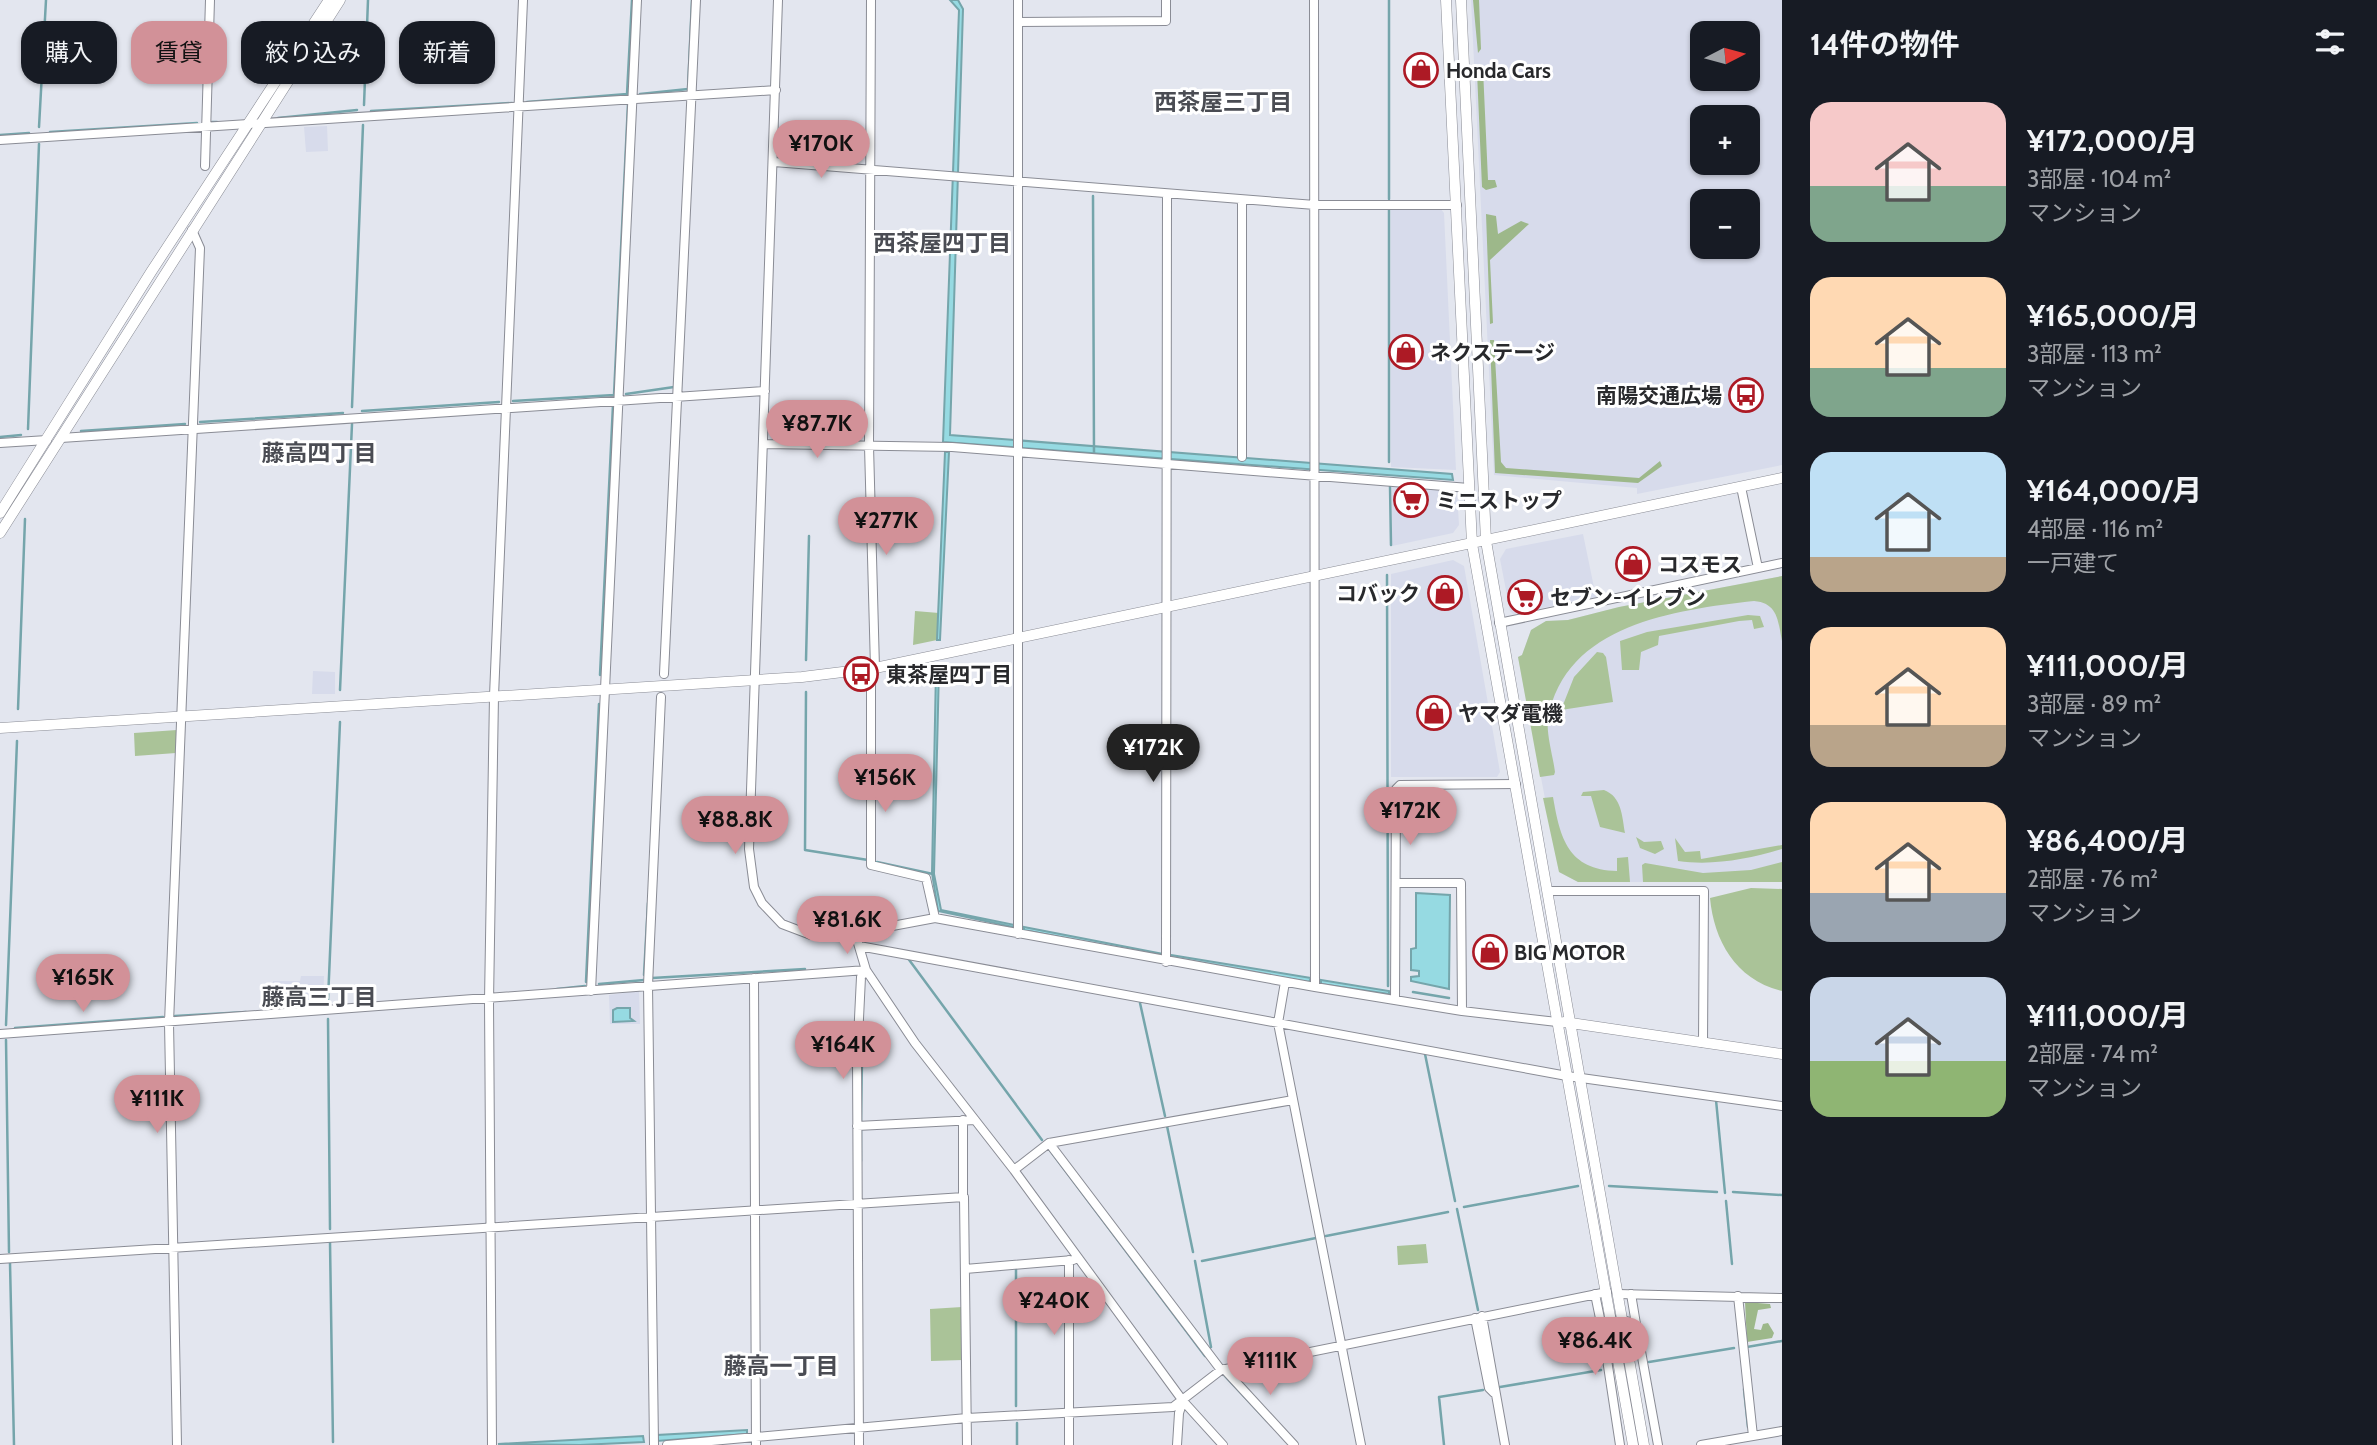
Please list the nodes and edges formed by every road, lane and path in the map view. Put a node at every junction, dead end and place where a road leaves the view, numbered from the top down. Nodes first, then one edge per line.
1 (210, 0) edge
2 (329, 0) edge
3 (340, 0) edge
4 (523, 0) edge
5 (637, 0) edge
6 (696, 0) edge
7 (778, 0) edge
8 (870, 0) edge
9 (1018, 0) edge
10 (1166, 0) edge
11 (1314, 0) edge
12 (1446, 0) edge
13 (1461, 0) edge
14 (1018, 22) junction
15 (776, 90) junction
16 (692, 95) junction
17 (632, 99) junction
18 (518, 108) junction
19 (247, 125) junction
20 (259, 126) junction
21 (204, 127) junction
22 (0, 140) edge
23 (774, 163) junction
24 (205, 166) dead end
25 (871, 170) junction
26 (1018, 181) junction
27 (1167, 195) junction
28 (1242, 200) junction
29 (1315, 205) junction
30 (1457, 205) junction
31 (192, 230) junction
32 (765, 391) junction
33 (677, 397) junction
34 (618, 401) junction
35 (505, 408) junction
36 (193, 430) junction
37 (61, 438) junction
38 (47, 440) junction
39 (0, 443) edge
40 (765, 444) junction
41 (869, 446) junction
42 (1018, 450) junction
43 (1242, 457) dead end
44 (1167, 461) junction
45 (1315, 473) junction
46 (1782, 478) edge
47 (1741, 487) junction
48 (1469, 488) junction
49 (0, 513) edge
50 (0, 533) edge
51 (1486, 541) junction
52 (1472, 544) junction
53 (1782, 564) edge
54 (1758, 568) junction
55 (1314, 575) junction
56 (1168, 606) junction
57 (1499, 622) junction
58 (1020, 636) junction
59 (874, 668) junction
60 (664, 674) dead end
61 (755, 679) junction
62 (605, 690) junction
63 (494, 696) junction
64 (661, 697) dead end
65 (182, 717) junction
66 (0, 728) edge
67 (1516, 784) junction
68 (1396, 883) junction
69 (1547, 891) junction
70 (935, 918) junction
71 (855, 933) junction
72 (1018, 934) junction
73 (859, 946) junction
74 (1166, 962) junction
75 (866, 970) junction
76 (754, 978) junction
77 (1285, 982) junction
78 (648, 985) junction
79 (1315, 987) junction
80 (591, 991) junction
81 (1395, 1000) junction
82 (489, 1001) junction
83 (1462, 1011) junction
84 (1557, 1022) junction
85 (169, 1023) junction
86 (1278, 1023) junction
87 (1571, 1023) junction
88 (0, 1034) edge
89 (1703, 1042) junction
90 (1782, 1054) edge
91 (1567, 1076) junction
92 (1580, 1077) junction
93 (1293, 1100) junction
94 (1782, 1106) edge
95 (963, 1120) junction
96 (975, 1120) junction
97 (858, 1126) junction
98 (1049, 1143) junction
99 (1014, 1170) junction
100 (963, 1198) junction
101 (858, 1204) junction
102 (755, 1211) junction
103 (651, 1217) junction
104 (490, 1227) junction
105 (173, 1247) junction
106 (1079, 1257) junction
107 (0, 1259) edge
108 (1069, 1260) junction
109 (965, 1269) junction
110 (1607, 1292) junction
111 (1595, 1294) junction
112 (1618, 1294) junction
113 (1631, 1294) junction
114 (1738, 1296) junction
115 (1782, 1298) edge
116 (1478, 1317) junction
117 (1611, 1317) junction
118 (1623, 1320) junction
119 (1636, 1324) junction
120 (1602, 1333) junction
121 (1341, 1345) junction
122 (1223, 1369) junction
123 (1184, 1401) junction
124 (1069, 1413) junction
125 (967, 1418) junction
126 (859, 1427) junction
127 (1782, 1431) edge
128 (1753, 1436) junction
129 (756, 1442) edge
130 (177, 1445) edge
131 (492, 1445) edge
132 (654, 1445) edge
133 (667, 1445) edge
134 (859, 1445) edge
135 (967, 1445) edge
136 (1069, 1445) edge
137 (1177, 1445) edge
138 (1223, 1445) edge
139 (1294, 1445) edge
140 (1361, 1445) edge
141 (1505, 1445) edge
142 (1620, 1445) edge
143 (1633, 1445) edge
144 (1644, 1445) edge
145 (1658, 1445) edge
146 (1702, 1445) edge

1 - 21 street
2 - 19 street
3 - 20 street
4 - 18 street
5 - 17 street
6 - 16 street
7 - 15 street
8 - 25 street
9 - 14 street
10 - 14 street
11 - 29 street
12 - 30 street
13 - 51 street
14 - 26 street
15 - 16 street
15 - 23 street
16 - 17 street
16 - 33 street
17 - 18 street
17 - 34 street
18 - 20 street
18 - 35 street
19 - 20 street
19 - 21 street
19 - 38 street
20 - 31 street
21 - 22 street
21 - 24 street
23 - 25 street
23 - 32 street
25 - 26 street
25 - 41 street
26 - 27 street
26 - 42 street
27 - 28 street
27 - 44 street
28 - 29 street
28 - 43 street
29 - 30 street
29 - 45 street
30 - 48 street
31 - 36 street
31 - 37 street
32 - 33 street
32 - 40 street
33 - 34 street
33 - 60 street
34 - 35 street
34 - 62 street
35 - 36 street
35 - 63 street
36 - 37 street
36 - 65 street
37 - 50 street
38 - 39 street
38 - 49 street
40 - 41 street
40 - 61 street
41 - 42 street
41 - 59 street
42 - 44 street
42 - 58 street
44 - 45 street
44 - 56 street
45 - 48 street
45 - 55 street
46 - 47 street
47 - 51 street
47 - 54 street
48 - 52 street
51 - 52 street
51 - 57 street
52 - 55 street
52 - 67 street
53 - 54 street
54 - 57 street
55 - 56 street
55 - 79 street
56 - 58 street
56 - 74 street
57 - 69 street
58 - 59 street
58 - 72 street
59 - 61 street
59 - 70 street
61 - 62 street
61 - 71 street
62 - 63 street
62 - 80 street
63 - 65 street
63 - 82 street
64 - 78 street
65 - 66 street
65 - 85 street
67 - 68 street
67 - 84 street
68 - 81 street
68 - 83 street
69 - 87 street
69 - 89 street
70 - 71 street
70 - 72 street
71 - 73 street
72 - 74 street
73 - 75 street
73 - 86 street
74 - 77 street
75 - 76 street
75 - 96 street
75 - 97 street
76 - 78 street
76 - 102 street
77 - 79 street
77 - 86 street
78 - 80 street
78 - 103 street
79 - 81 street
80 - 82 street
81 - 83 street
82 - 85 street
82 - 104 street
83 - 84 street
84 - 87 street
84 - 91 street
85 - 88 street
85 - 105 street
86 - 91 street
86 - 93 street
87 - 89 street
87 - 92 street
89 - 90 street
91 - 92 street
91 - 110 street
92 - 94 street
92 - 112 street
93 - 98 street
93 - 121 street
95 - 96 street
95 - 97 street
95 - 100 street
96 - 99 street
97 - 101 street
98 - 99 street
98 - 122 street
99 - 106 street
100 - 101 street
100 - 109 street
101 - 102 street
101 - 126 street
102 - 103 street
102 - 129 street
103 - 104 street
103 - 132 street
104 - 105 street
104 - 131 street
105 - 107 street
105 - 130 street
106 - 108 street
106 - 123 street
108 - 109 street
108 - 124 street
109 - 125 street
110 - 111 street
110 - 117 street
111 - 116 street
111 - 120 street
112 - 113 street
112 - 118 street
113 - 114 street
113 - 119 street
114 - 115 street
114 - 128 street
116 - 121 street
116 - 141 street
117 - 120 street
117 - 143 street
118 - 119 street
118 - 144 street
119 - 145 street
120 - 142 street
121 - 122 street
121 - 140 street
122 - 123 street
122 - 139 street
123 - 124 street
123 - 137 street
123 - 138 street
124 - 125 street
124 - 136 street
125 - 126 street
125 - 135 street
126 - 129 street
126 - 134 street
127 - 128 street
128 - 146 street
129 - 133 street

